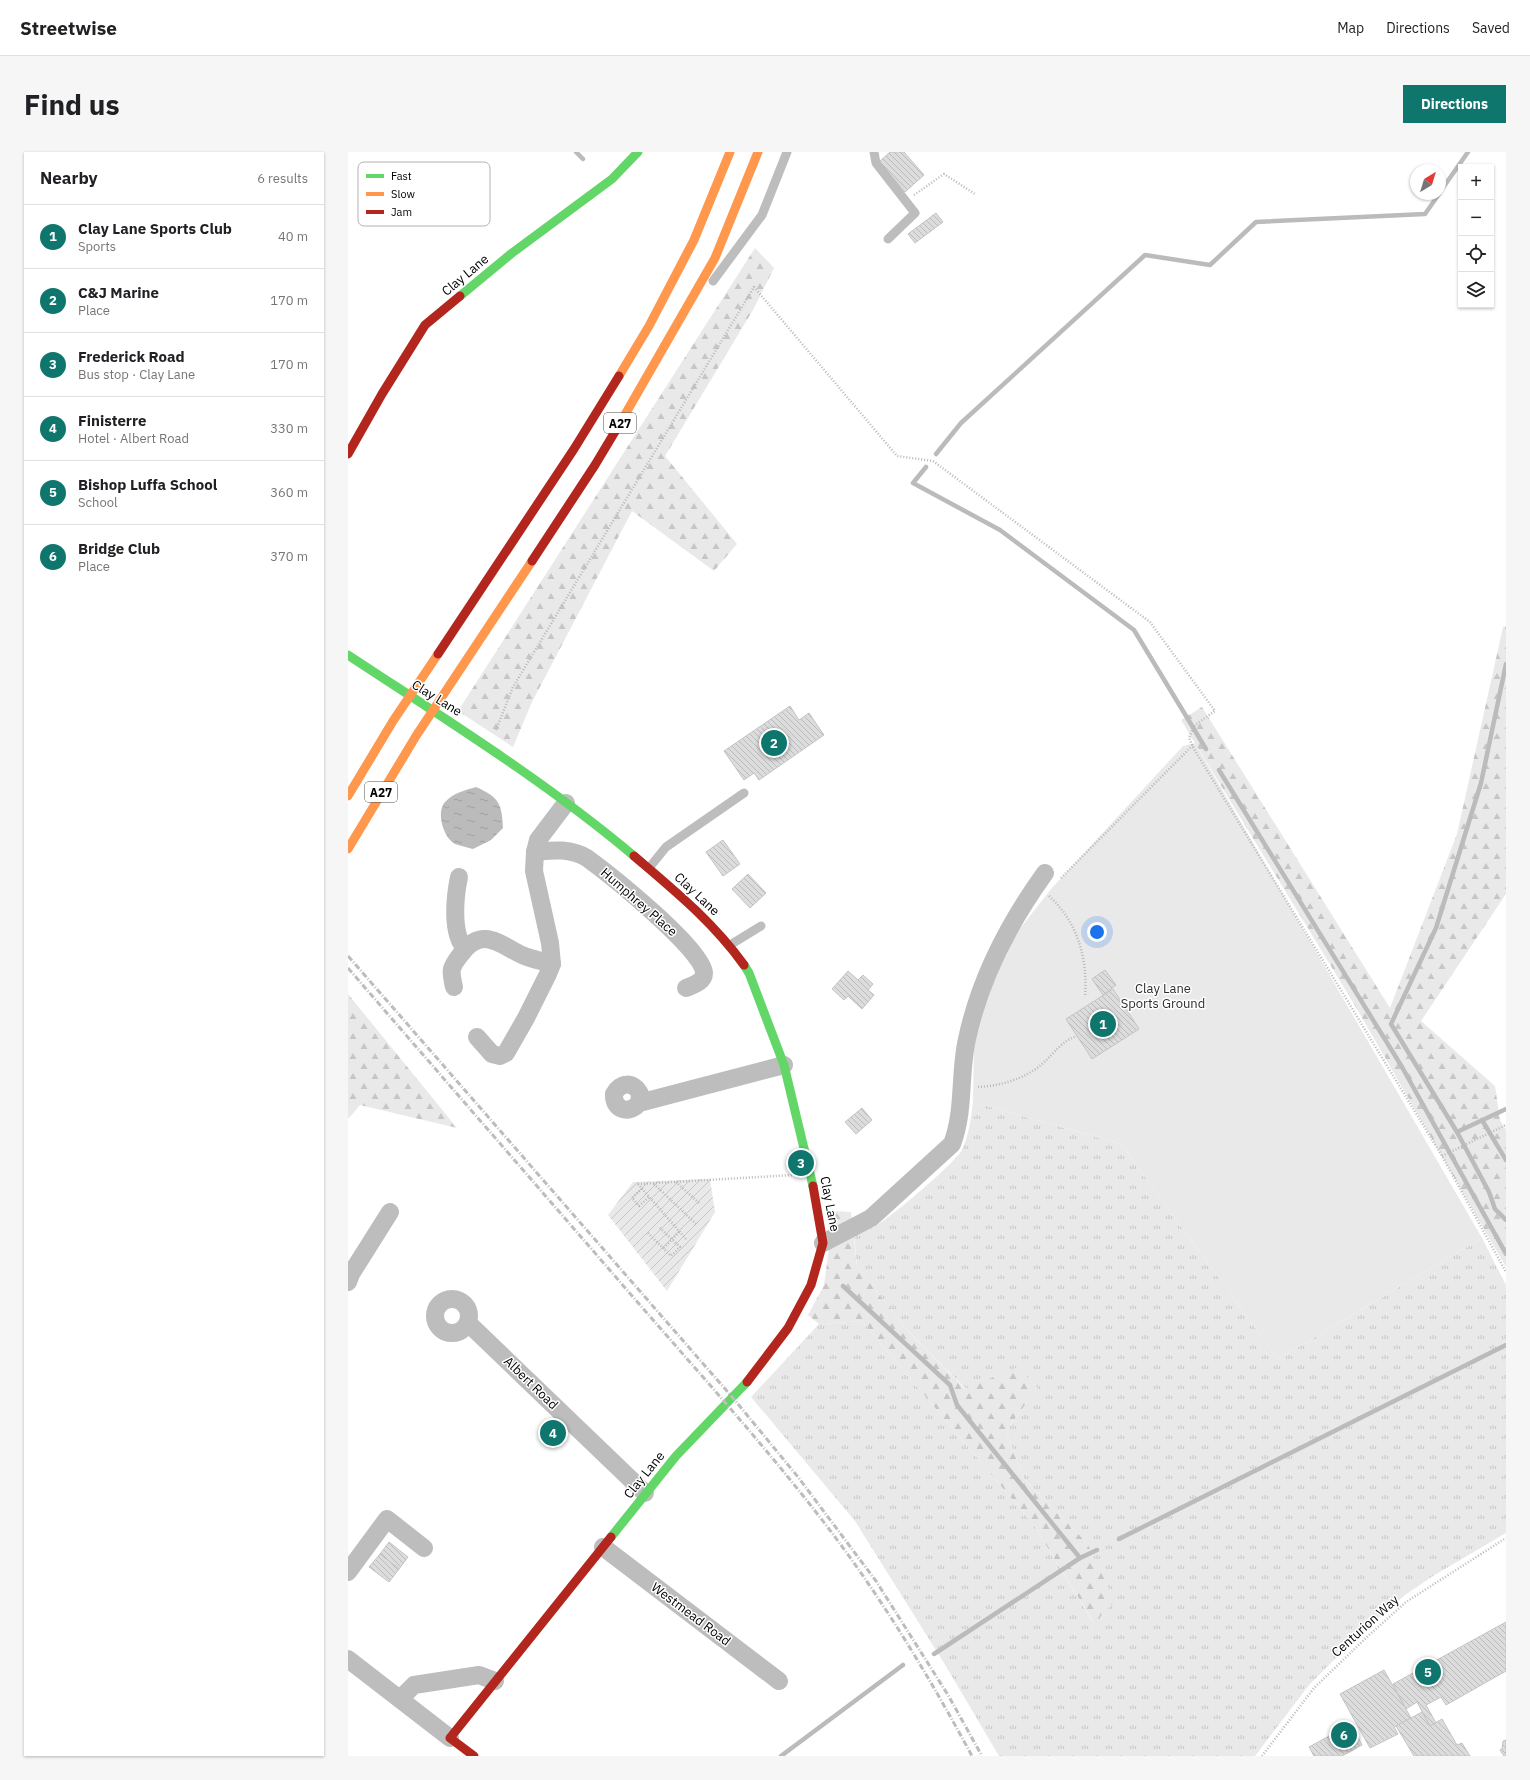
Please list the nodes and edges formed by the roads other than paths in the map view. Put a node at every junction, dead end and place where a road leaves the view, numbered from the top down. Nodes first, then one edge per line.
1 (638, 152) edge
2 (730, 152) edge
3 (758, 152) edge
4 (788, 152) edge
5 (874, 152) edge
6 (888, 239) dead end
7 (680, 322) junction
8 (348, 454) edge
9 (348, 656) edge
10 (744, 793) dead end
11 (348, 796) edge
12 (566, 803) junction
13 (348, 849) edge
14 (535, 852) junction
15 (649, 868) junction
16 (459, 877) dead end
17 (1050, 878) road end
18 (761, 926) dead end
19 (730, 945) junction
20 (465, 948) junction
21 (552, 964) junction
22 (454, 987) dead end
23 (686, 988) dead end
24 (477, 1037) dead end
25 (784, 1065) junction
26 (639, 1103) dead end
27 (390, 1212) dead end
28 (824, 1243) junction
29 (348, 1282) edge
30 (468, 1323) dead end
31 (645, 1493) junction
32 (603, 1547) junction
33 (424, 1548) dead end
34 (348, 1572) edge
35 (348, 1659) edge
36 (495, 1681) junction
37 (779, 1681) dead end
38 (400, 1699) junction
39 (450, 1738) junction
40 (474, 1756) edge

1 - 8 main road, Clay Lane
2 - 11 main road, A27
3 - 7 main road, A27
4 - 7 lane
5 - 6 lane
7 - 13 main road, A27
9 - 12 main road, Clay Lane
10 - 15 lane
12 - 14 street
12 - 15 main road, Clay Lane
14 - 21 street
14 - 23 street, Humphrey Place
15 - 19 main road, Clay Lane
16 - 20 street
17 - 28 street
18 - 19 lane
19 - 25 main road, Clay Lane
20 - 21 street
20 - 22 street
21 - 24 street
25 - 26 street
25 - 28 main road, Clay Lane
27 - 29 street
28 - 31 main road, Clay Lane
30 - 31 street, Albert Road
31 - 32 main road, Clay Lane
32 - 36 main road, Clay Lane
32 - 37 street, Westmead Road
33 - 34 street
35 - 38 street
36 - 38 street
36 - 39 main road, Clay Lane
38 - 39 street
39 - 40 main road

